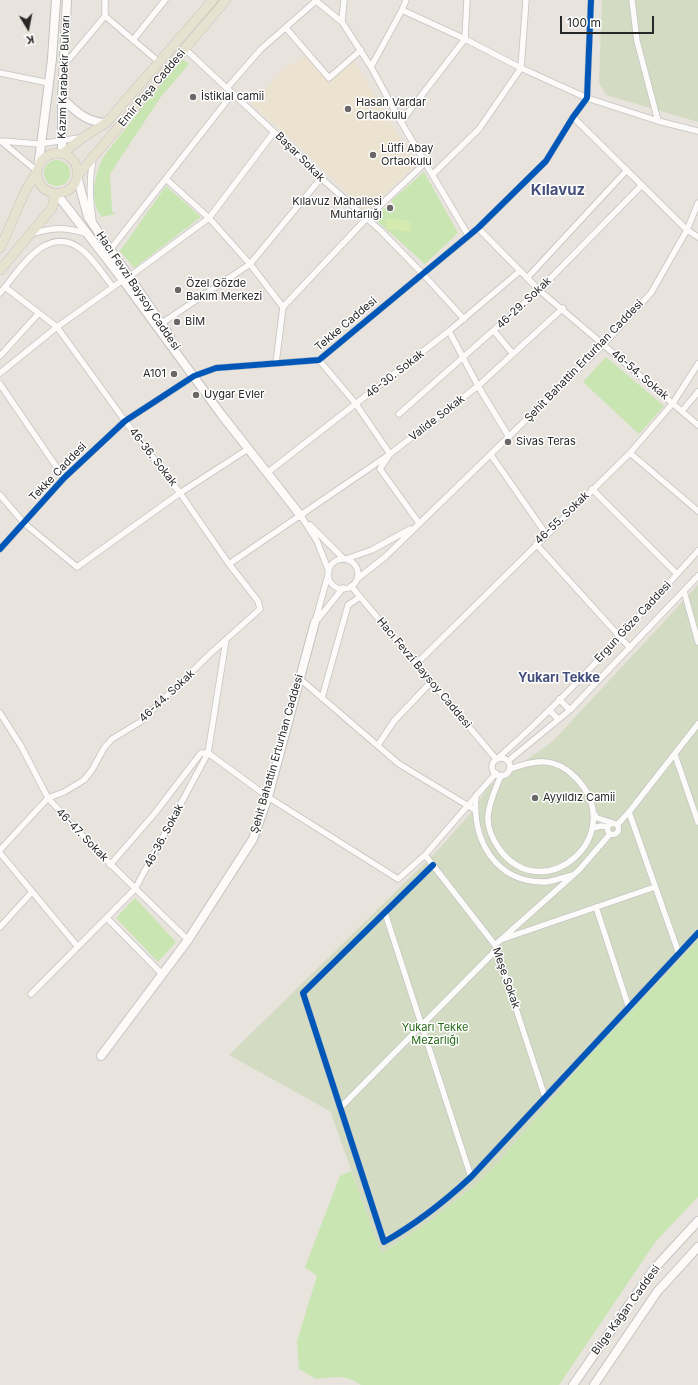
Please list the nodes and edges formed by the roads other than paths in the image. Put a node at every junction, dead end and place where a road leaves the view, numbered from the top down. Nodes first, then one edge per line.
1 (56, 0) edge
2 (67, 0) edge
3 (105, 0) edge
4 (166, 0) edge
5 (213, 0) edge
6 (226, 0) edge
7 (316, 0) edge
8 (344, 0) edge
9 (406, 0) edge
10 (467, 0) edge
11 (526, 0) edge
12 (591, 0) edge
13 (632, 0) edge
14 (402, 10) junction
15 (105, 16) junction
16 (342, 22) junction
17 (286, 28) junction
18 (465, 39) junction
19 (133, 40) junction
20 (184, 49) junction
21 (361, 50) junction
22 (159, 62) junction
23 (64, 65) junction
24 (371, 67) junction
25 (521, 68) junction
26 (0, 73) edge
27 (49, 83) junction
28 (227, 88) junction
29 (233, 93) junction
30 (62, 98) junction
31 (587, 98) junction
32 (573, 117) junction
33 (658, 121) junction
34 (402, 122) junction
35 (106, 123) junction
36 (698, 131) edge
37 (274, 132) junction
38 (82, 138) junction
39 (1, 141) edge
40 (62, 141) junction
41 (40, 144) junction
42 (62, 154) junction
43 (93, 159) junction
44 (426, 162) junction
45 (626, 170) junction
46 (37, 171) junction
47 (432, 174) junction
48 (77, 176) junction
49 (321, 178) junction
50 (166, 179) junction
51 (642, 185) junction
52 (56, 193) junction
53 (698, 203) edge
54 (209, 218) junction
55 (366, 219) junction
56 (94, 227) junction
57 (478, 228) junction
58 (687, 230) junction
59 (87, 234) junction
60 (468, 235) junction
61 (28, 236) junction
62 (698, 237) edge
63 (0, 248) edge
64 (110, 250) junction
65 (250, 264) junction
66 (0, 270) edge
67 (520, 271) junction
68 (423, 274) junction
69 (127, 278) junction
70 (527, 278) junction
71 (5, 287) junction
72 (113, 287) junction
73 (539, 290) junction
74 (0, 293) edge
75 (283, 307) junction
76 (563, 308) junction
77 (38, 313) junction
78 (464, 319) junction
79 (162, 323) junction
80 (57, 327) junction
81 (450, 331) junction
82 (494, 331) junction
83 (604, 344) junction
84 (513, 354) junction
85 (0, 356) edge
86 (464, 358) junction
87 (319, 360) junction
88 (276, 363) junction
89 (698, 364) edge
90 (0, 373) edge
91 (194, 376) junction
92 (0, 384) edge
93 (478, 386) junction
94 (698, 392) edge
95 (673, 403) junction
96 (356, 404) junction
97 (682, 411) junction
98 (399, 414) dead end
99 (125, 421) junction
100 (698, 425) edge
101 (509, 437) junction
102 (248, 449) junction
103 (630, 452) junction
104 (390, 454) junction
105 (491, 455) junction
106 (268, 472) junction
107 (64, 478) junction
108 (592, 490) junction
109 (180, 493) junction
110 (0, 495) edge
111 (698, 511) edge
112 (301, 516) junction
113 (24, 523) junction
114 (419, 523) junction
115 (546, 534) junction
116 (536, 544) junction
117 (0, 549) edge
118 (698, 551) edge
119 (345, 559) junction
120 (229, 564) junction
121 (329, 574) junction
122 (677, 574) junction
123 (698, 576) edge
124 (357, 579) junction
125 (351, 586) junction
126 (343, 588) junction
127 (684, 591) junction
128 (360, 597) junction
129 (315, 622) junction
130 (620, 637) junction
131 (226, 640) junction
132 (698, 642) edge
133 (630, 648) junction
134 (416, 664) junction
135 (299, 678) junction
136 (431, 682) junction
137 (322, 698) junction
138 (559, 699) junction
139 (548, 710) junction
140 (570, 710) junction
141 (0, 713) edge
142 (558, 719) junction
143 (698, 724) edge
144 (378, 745) junction
145 (208, 753) junction
146 (675, 755) junction
147 (497, 759) junction
148 (508, 761) junction
149 (510, 769) junction
150 (498, 774) junction
151 (476, 795) junction
152 (268, 797) junction
153 (48, 798) junction
154 (468, 805) junction
155 (475, 810) junction
156 (593, 812) junction
157 (629, 812) junction
158 (698, 822) edge
159 (613, 825) junction
160 (593, 828) junction
161 (610, 834) junction
162 (0, 850) edge
163 (0, 853) edge
164 (425, 855) junction
165 (110, 865) junction
166 (433, 865) junction
167 (575, 874) junction
168 (655, 887) junction
169 (136, 889) junction
170 (32, 892) junction
171 (596, 907) junction
172 (384, 913) junction
173 (107, 918) junction
174 (0, 927) edge
175 (698, 933) edge
176 (503, 939) junction
177 (188, 940) junction
178 (78, 947) junction
179 (496, 947) junction
180 (679, 954) junction
181 (162, 974) junction
182 (31, 994) dead end
183 (629, 1008) junction
184 (422, 1026) junction
185 (101, 1056) dead end
186 (545, 1097) junction
187 (340, 1108) junction
188 (471, 1177) junction
189 (698, 1221) edge
190 (698, 1247) edge
191 (573, 1385) edge
192 (594, 1385) edge

1 - 27 street, Kazım Karabekir Bulvarı
2 - 23 street, Kazım Karabekir Bulvarı
3 - 15 street
4 - 19 street
5 - 22 main road, Emir Paşa Caddesi
6 - 20 main road, Emir Paşa Caddesi
7 - 16 street
7 - 17 street
8 - 16 street
9 - 14 street
10 - 18 street
11 - 25 street
12 - 31 street
13 - 33 street
14 - 18 street
14 - 24 street
15 - 19 street
15 - 23 street
16 - 21 street
17 - 21 street
17 - 28 street
18 - 25 street
18 - 34 street
19 - 22 street
20 - 28 street, Başar Sokak
20 - 43 main road, Emir Paşa Caddesi
21 - 24 street
22 - 35 main road, Emir Paşa Caddesi
23 - 30 street, Kazım Karabekir Bulvarı
24 - 34 street
25 - 31 street
25 - 47 street
26 - 27 street
27 - 41 street, Kazım Karabekir Bulvarı
28 - 29 street, Başar Sokak
29 - 37 street, Başar Sokak
29 - 50 street
30 - 35 street
30 - 40 street, Kazım Karabekir Bulvarı
31 - 32 street, Tekke Caddesi
31 - 33 street
32 - 45 street
32 - 57 street, Tekke Caddesi
33 - 36 street
34 - 44 street
35 - 38 main road, Emir Paşa Caddesi
37 - 49 street, Başar Sokak
37 - 54 street
38 - 40 street
38 - 42 main road, Emir Paşa Caddesi
39 - 41 street
39 - 46 street
40 - 41 street
40 - 42 street, Kazım Karabekir Bulvarı
41 - 46 street, Kazım Karabekir Bulvarı
42 - 46 main road
42 - 48 main road
43 - 48 main road, Emir Paşa Caddesi
43 - 56 street, Hacı Fevzi Baysoy Caddesi
44 - 47 street
44 - 55 street
45 - 51 street
45 - 70 street, 46-29. Sokak
46 - 52 main road
46 - 63 main road
47 - 60 street
48 - 52 main road
48 - 56 street, Hacı Fevzi Baysoy Caddesi
49 - 55 street, Başar Sokak
49 - 65 street
50 - 54 street
50 - 64 street
51 - 58 street
51 - 73 street, 46-29. Sokak
52 - 59 street, Hacı Fevzi Baysoy Caddesi
52 - 61 main road
53 - 58 street, Şehit Bahattin Erturhan Caddesi
54 - 65 street
54 - 69 street
55 - 68 street, Başar Sokak
55 - 75 street
56 - 64 street, Hacı Fevzi Baysoy Caddesi
57 - 60 street, Tekke Caddesi
57 - 67 street, 46-54. Sokak
58 - 62 street
58 - 83 street, Şehit Bahattin Erturhan Caddesi
59 - 61 street, Hacı Fevzi Baysoy Caddesi
59 - 69 street, Hacı Fevzi Baysoy Caddesi
60 - 68 street, Tekke Caddesi
61 - 66 main road
64 - 69 street, Hacı Fevzi Baysoy Caddesi
65 - 75 street
65 - 79 street
67 - 70 street, 46-54. Sokak
67 - 78 street, 46-30. Sokak
68 - 78 street, Başar Sokak
68 - 87 street, Tekke Caddesi
69 - 72 street
69 - 79 street, Hacı Fevzi Baysoy Caddesi
69 - 91 street, Hacı Fevzi Baysoy Caddesi
70 - 73 street, 46-54. Sokak
71 - 72 street
71 - 74 street
71 - 77 street, 46-36. Sokak
72 - 80 street
73 - 76 street, 46-54. Sokak
73 - 82 street, 46-29. Sokak
75 - 88 street
76 - 83 street, 46-54. Sokak
76 - 84 street, Valide Sokak
77 - 80 street, 46-36. Sokak
77 - 85 street
78 - 81 street, 46-30. Sokak
79 - 91 street, Hacı Fevzi Baysoy Caddesi
80 - 90 street
80 - 99 street, 46-36. Sokak
81 - 86 street
81 - 96 street, 46-30. Sokak
82 - 84 street
82 - 86 street, 46-29. Sokak
83 - 95 street, 46-54. Sokak
83 - 101 street, Şehit Bahattin Erturhan Caddesi
84 - 93 street, Valide Sokak
86 - 93 street
86 - 98 street, 46-29. Sokak
87 - 88 street, Tekke Caddesi
87 - 96 street
88 - 91 street, Tekke Caddesi
89 - 95 street, 46-55. Sokak
91 - 99 street, Tekke Caddesi
91 - 102 street, Hacı Fevzi Baysoy Caddesi
92 - 107 street
93 - 101 street
93 - 104 street, Valide Sokak
94 - 97 street
95 - 97 street, 46-54. Sokak
95 - 103 street, 46-55. Sokak
96 - 104 street
96 - 106 street, 46-30. Sokak
97 - 100 street, 46-54. Sokak
99 - 107 street, Tekke Caddesi
99 - 109 street, 46-36. Sokak
101 - 105 street, Şehit Bahattin Erturhan Caddesi
102 - 106 street, Hacı Fevzi Baysoy Caddesi
102 - 109 street
103 - 108 street, 46-55. Sokak
103 - 111 street
104 - 112 street, Valide Sokak
104 - 114 street
105 - 114 street, Şehit Bahattin Erturhan Caddesi
105 - 115 street
106 - 112 street, Hacı Fevzi Baysoy Caddesi
107 - 113 street, Tekke Caddesi
108 - 115 street, 46-55. Sokak
108 - 122 street
109 - 113 street
109 - 120 street, 46-36. Sokak
110 - 113 street
112 - 119 street, Hacı Fevzi Baysoy Caddesi
112 - 120 street, Valide Sokak
112 - 121 street, Hacı Fevzi Baysoy Caddesi
113 - 117 street, Tekke Caddesi
114 - 119 street, Şehit Bahattin Erturhan Caddesi
114 - 124 street, Şehit Bahattin Erturhan Caddesi
115 - 116 street, 46-55. Sokak
116 - 130 street
116 - 134 street, 46-55. Sokak
118 - 122 street, Ergun Göze Caddesi
119 - 121 street
119 - 124 street
120 - 131 street, 46-44. Sokak
121 - 126 street
121 - 129 street, Şehit Bahattin Erturhan Caddesi
122 - 130 street, Ergun Göze Caddesi
123 - 127 street, Ergun Göze Caddesi
124 - 125 street
125 - 126 street
125 - 128 street, Hacı Fevzi Baysoy Caddesi
126 - 129 street, Şehit Bahattin Erturhan Caddesi
127 - 132 street
127 - 133 street, Ergun Göze Caddesi
128 - 134 street, Hacı Fevzi Baysoy Caddesi
128 - 137 street
129 - 135 street, Şehit Bahattin Erturhan Caddesi
130 - 133 street
130 - 138 street, Ergun Göze Caddesi
131 - 145 street, 46-36. Sokak
131 - 153 street, 46-44. Sokak
133 - 140 street, Ergun Göze Caddesi
134 - 136 street, Hacı Fevzi Baysoy Caddesi
135 - 137 street
135 - 152 street, Şehit Bahattin Erturhan Caddesi
136 - 144 street
136 - 147 street, Hacı Fevzi Baysoy Caddesi
137 - 144 street
138 - 139 street, Ergun Göze Caddesi
138 - 140 street
139 - 142 street
139 - 147 street, Ergun Göze Caddesi
140 - 142 street, Ergun Göze Caddesi
141 - 153 street, 46-47. Sokak
142 - 148 street, Ergun Göze Caddesi
143 - 146 street
144 - 154 street
145 - 152 street
145 - 165 street
145 - 169 street, 46-36. Sokak
146 - 157 street
146 - 158 street
147 - 148 street
147 - 150 street
148 - 149 street
149 - 150 street
149 - 156 street
150 - 151 street
150 - 160 street
151 - 154 street
151 - 155 street
152 - 164 street
152 - 177 street, Şehit Bahattin Erturhan Caddesi
153 - 162 street, 46-44. Sokak
153 - 165 street, 46-47. Sokak
154 - 155 street
154 - 164 street
155 - 167 street
156 - 159 street
156 - 160 street
157 - 159 street
157 - 168 street
159 - 160 street
159 - 161 street
159 - 161 street
161 - 167 street
163 - 170 street
164 - 166 street, Meşe Sokak
165 - 169 street, 46-47. Sokak
166 - 172 street
166 - 179 street, Meşe Sokak
167 - 176 street
168 - 171 street
168 - 180 street
169 - 173 street, 46-36. Sokak
169 - 177 street, 46-47. Sokak
170 - 174 street
170 - 178 street
171 - 176 street
171 - 183 street
172 - 184 street
172 - 187 street
173 - 178 street, 46-36. Sokak
173 - 181 street
175 - 180 street
176 - 179 street
177 - 181 street, Şehit Bahattin Erturhan Caddesi
178 - 182 street, 46-36. Sokak
179 - 184 street
179 - 186 street, Meşe Sokak
180 - 183 street
181 - 185 street, Şehit Bahattin Erturhan Caddesi
183 - 186 street
184 - 187 street
184 - 188 street
186 - 188 street
187 - 188 street
189 - 191 street, Bilge Kağan Caddesi
190 - 192 street, Bilge Kağan Caddesi

